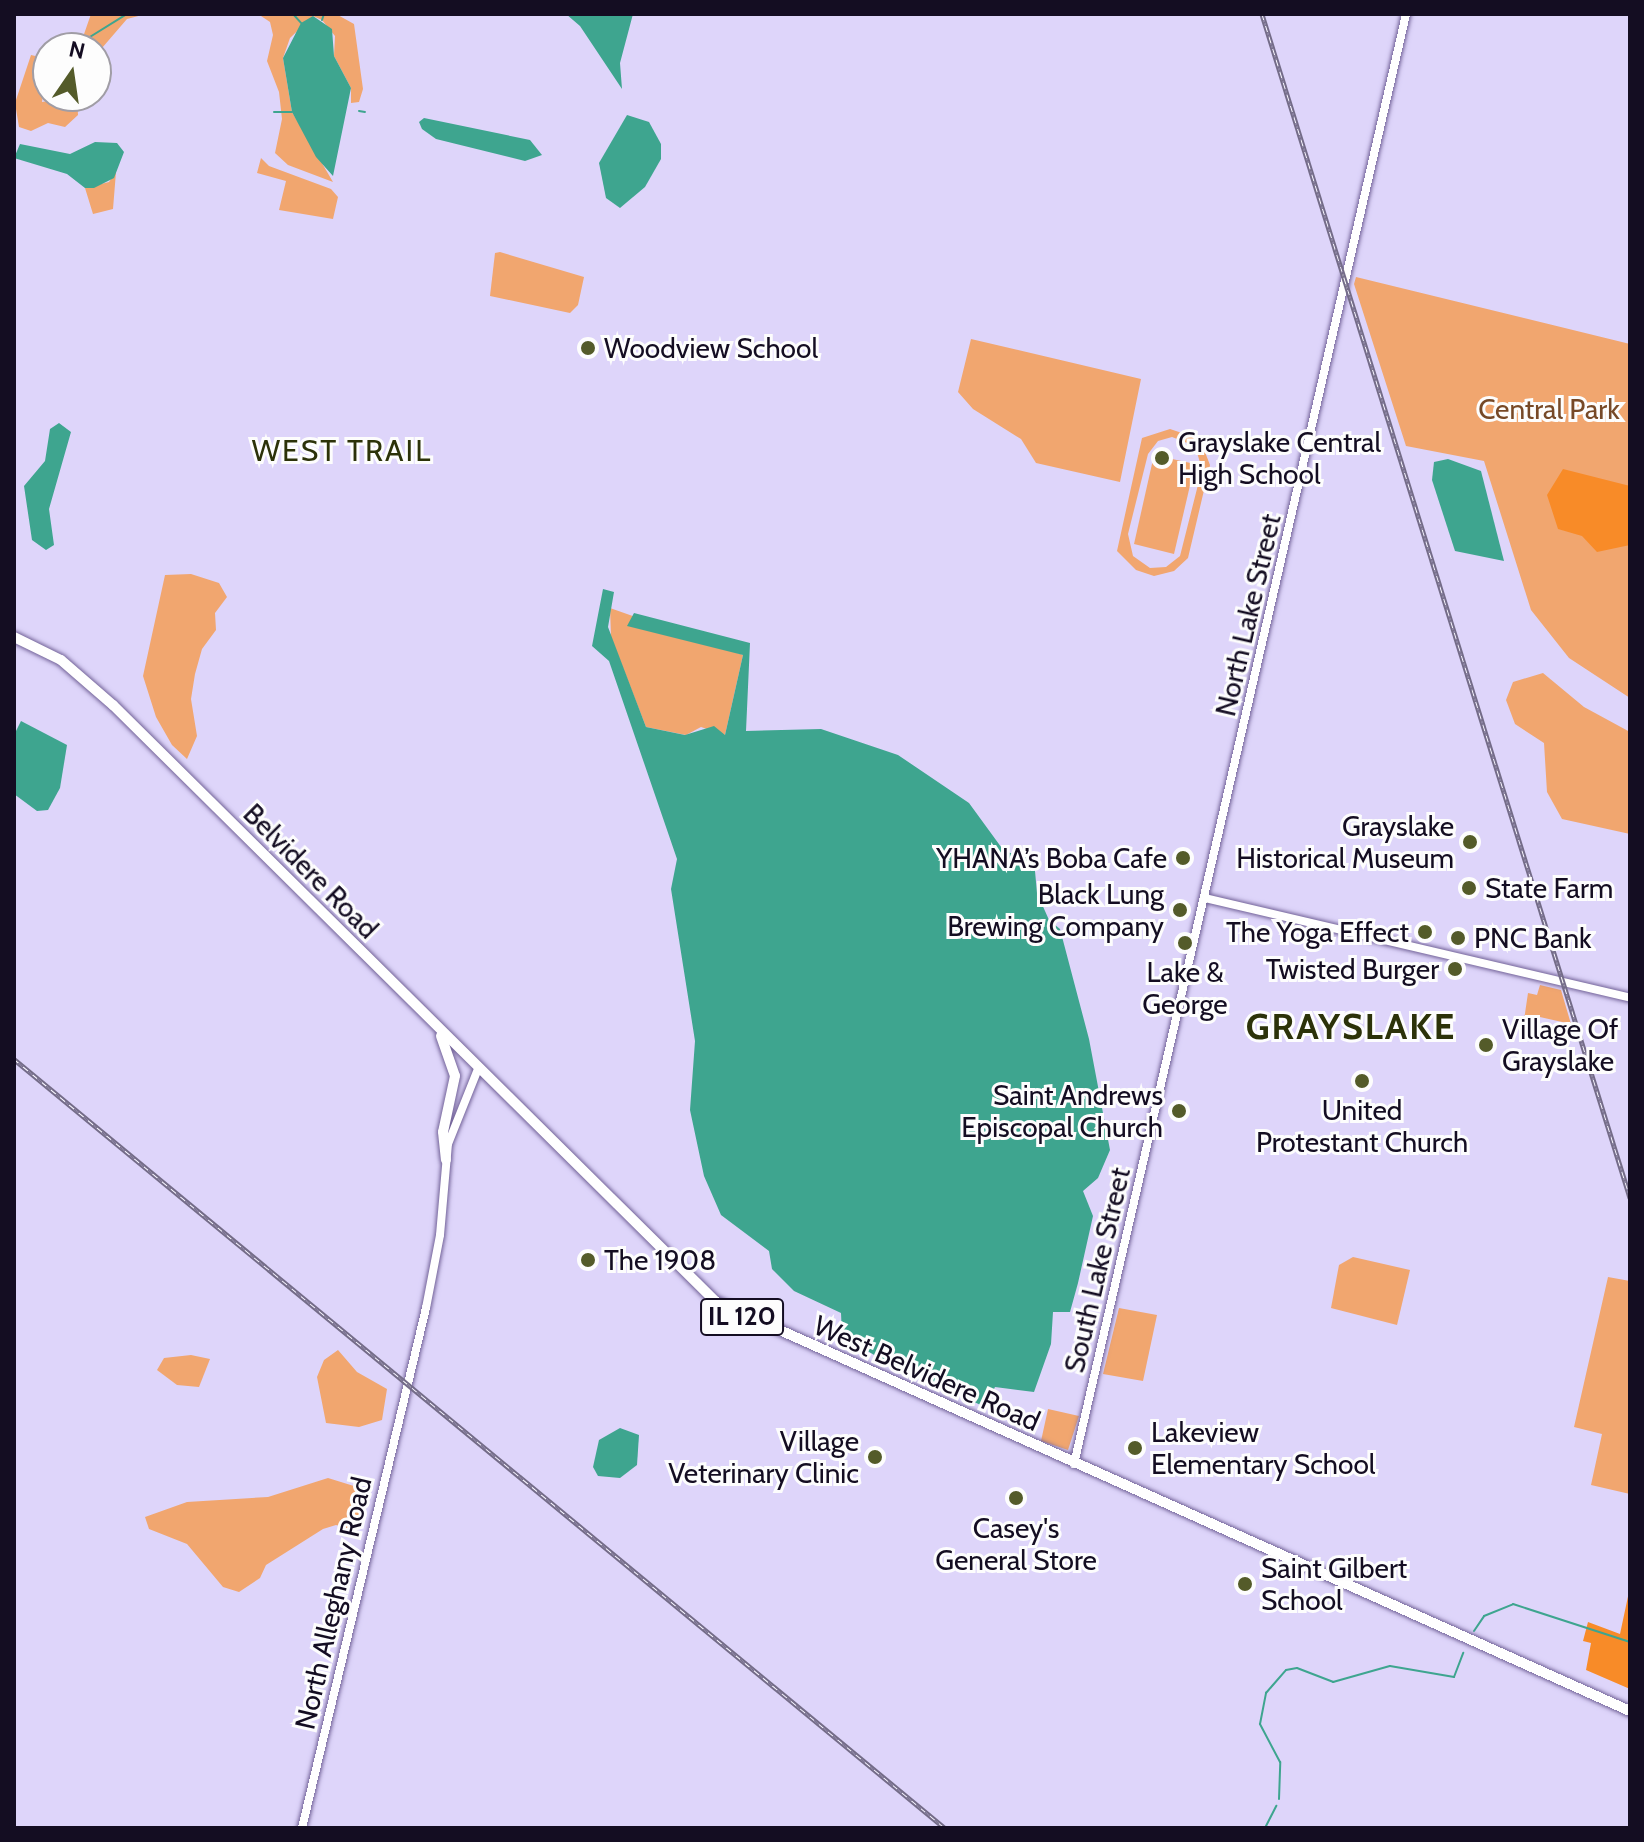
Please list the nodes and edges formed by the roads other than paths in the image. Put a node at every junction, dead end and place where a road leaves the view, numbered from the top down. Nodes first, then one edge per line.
1 (1406, 14) edge
2 (14, 637) edge
3 (1205, 898) junction
4 (1630, 998) edge
5 (439, 1030) junction
6 (478, 1069) junction
7 (446, 1160) junction
8 (1074, 1464) junction
9 (1630, 1711) edge
10 (302, 1828) edge

1 - 3 street, North Lake Street
2 - 5 main road, Belvidere Road / IL 120
3 - 4 street
3 - 8 street, South Lake Street
5 - 6 main road, Belvidere Road / IL 120
5 - 7 main road
6 - 7 street, North Alleghany Road
6 - 8 main road, West Belvidere Road / IL 120
7 - 10 street, North Alleghany Road
8 - 9 main road, IL 120

